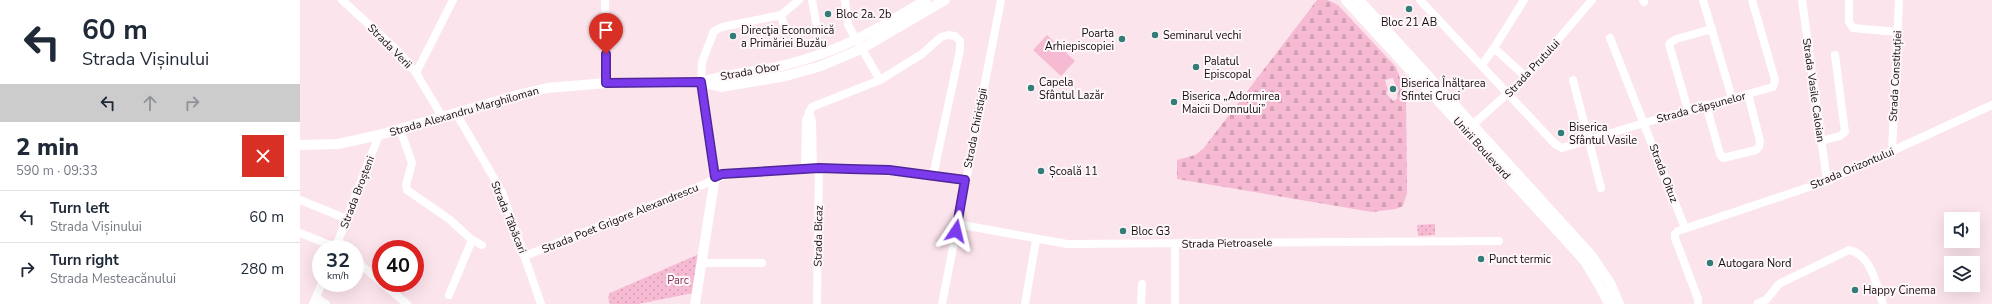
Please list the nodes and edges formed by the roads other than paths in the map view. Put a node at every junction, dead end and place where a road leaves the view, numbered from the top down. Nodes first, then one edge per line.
1 (342, 0) edge
2 (453, 0) edge
3 (605, 0) edge
4 (799, 0) edge
5 (812, 0) edge
6 (845, 0) edge
7 (926, 0) edge
8 (945, 0) edge
9 (1001, 0) edge
10 (1341, 0) edge
11 (1420, 0) edge
12 (1524, 0) edge
13 (1592, 0) edge
14 (1703, 0) edge
15 (1752, 0) edge
16 (1802, 0) edge
17 (1849, 0) edge
18 (1899, 0) edge
19 (1352, 2) edge
20 (781, 15) junction
21 (816, 22) dead end
22 (784, 26) dead end
23 (1712, 29) junction
24 (1897, 32) junction
25 (1610, 38) dead end
26 (859, 45) junction
27 (1494, 48) junction
28 (1835, 55) dead end
29 (1482, 65) junction
30 (416, 73) junction
31 (1526, 77) junction
32 (880, 80) junction
33 (1573, 80) dead end
34 (701, 82) junction
35 (606, 83) junction
36 (1508, 94) junction
37 (1748, 94) junction
38 (1732, 98) junction
39 (1992, 104) edge
40 (1706, 105) junction
41 (1688, 110) junction
42 (456, 113) junction
43 (443, 118) junction
44 (1644, 123) junction
45 (1470, 128) junction
46 (400, 129) junction
47 (379, 135) junction
48 (1589, 139) junction
49 (1822, 141) junction
50 (300, 146) edge
51 (1892, 151) junction
52 (812, 169) junction
53 (934, 176) junction
54 (715, 177) junction
55 (965, 180) junction
56 (1827, 181) junction
57 (1601, 188) dead end
58 (300, 200) edge
59 (347, 219) junction
60 (957, 224) junction
61 (1685, 228) junction
62 (300, 233) edge
63 (317, 240) edge
64 (340, 240) edge
65 (472, 240) junction
66 (1036, 240) junction
67 (1499, 241) dead end
68 (1175, 244) junction
69 (482, 245) dead end
70 (525, 256) junction
71 (702, 263) junction
72 (762, 263) dead end
73 (364, 268) edge
74 (372, 275) edge
75 (1142, 284) dead end
76 (391, 292) edge
77 (449, 295) dead end
78 (315, 301) edge
79 (404, 303) edge
80 (1758, 303) edge
81 (326, 304) edge
82 (541, 304) edge
83 (695, 304) edge
84 (817, 304) edge
85 (942, 304) edge
86 (1025, 304) edge
87 (1141, 304) edge
88 (1175, 304) edge
89 (1609, 304) edge
90 (1619, 304) edge
91 (1698, 304) edge
92 (1883, 304) edge

1 - 30 street, Strada Verii
2 - 30 street
3 - 35 street
4 - 20 street
5 - 21 street
6 - 26 street
7 - 26 main road, Strada Obor
8 - 26 main road, Strada Obor
9 - 55 street, Strada Chiristigii
10 - 19 street
11 - 29 street
12 - 27 street
13 - 31 street, Strada Prutului
14 - 23 street
15 - 37 street, Strada Căpșunelor
16 - 49 street, Strada Vasile Caloian
17 - 24 street
18 - 24 street, Strada Constituției
19 - 45 main road, Unirii Boulevard
20 - 22 street
20 - 34 street
23 - 38 street
23 - 41 street
24 - 51 street, Strada Constituției
25 - 44 street, Strada Oituz
26 - 32 street
26 - 34 main road, Strada Obor
27 - 29 street
27 - 31 street
28 - 49 street
29 - 36 street
30 - 43 street, Strada Verii
31 - 36 street, Strada Prutului
32 - 52 street
32 - 53 street
33 - 48 street
34 - 35 main road, Strada Alexandru Marghiloman
34 - 54 main road
35 - 42 main road, Strada Alexandru Marghiloman
36 - 45 street, Strada Prutului
36 - 48 street, Strada Căpșunelor
37 - 38 street, Strada Căpșunelor
37 - 40 street
38 - 40 street, Strada Căpșunelor
39 - 51 street, Strada Orizontului
40 - 41 street, Strada Căpșunelor
41 - 44 street, Strada Căpșunelor
42 - 43 main road, Strada Alexandru Marghiloman
42 - 70 street, Strada Tăbăcari
43 - 46 main road, Strada Alexandru Marghiloman
44 - 48 street, Strada Căpșunelor
44 - 61 street, Strada Oituz
45 - 89 main road, Unirii Boulevard
45 - 90 main road, Unirii Boulevard
46 - 47 main road, Strada Alexandru Marghiloman
46 - 65 street
47 - 50 main road, Strada Alexandru Marghiloman
47 - 59 street, Strada Broșteni
48 - 57 street
49 - 56 street, Strada Vasile Caloian
51 - 56 street, Strada Orizontului
52 - 53 street, Strada Poet Grigore Alexandrescu
52 - 54 street, Strada Poet Grigore Alexandrescu
52 - 84 street, Strada Bicaz
53 - 55 street, Strada Poet Grigore Alexandrescu
54 - 70 street, Strada Poet Grigore Alexandrescu
54 - 71 main road
55 - 60 street, Strada Chiristigii
56 - 61 street, Strada Orizontului
58 - 59 street
59 - 64 street, Strada Broșteni
60 - 66 street, Strada Pietroasele
60 - 85 street, Strada Chiristigii
61 - 91 street
62 - 63 street
65 - 69 street
65 - 77 street
66 - 68 street, Strada Pietroasele
66 - 86 street
67 - 68 street, Strada Pietroasele
68 - 88 street
70 - 82 street, Strada Tăbăcari
71 - 72 street
71 - 83 main road
73 - 74 street
75 - 87 street
76 - 79 street
78 - 81 street
80 - 92 street

